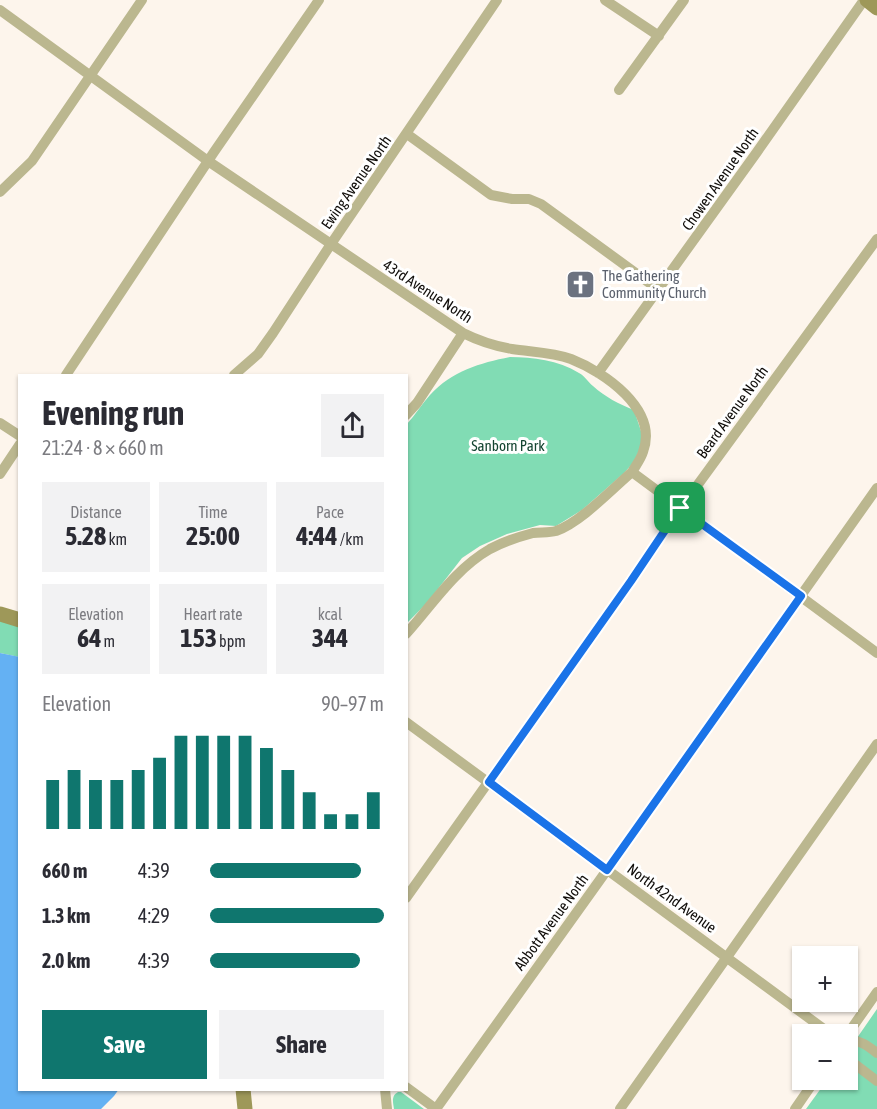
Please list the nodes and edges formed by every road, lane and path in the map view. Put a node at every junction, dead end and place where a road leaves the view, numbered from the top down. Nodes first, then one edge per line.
1 (142, 0) edge
2 (319, 0) edge
3 (497, 0) edge
4 (605, 0) edge
5 (684, 0) edge
6 (865, 0) edge
7 (877, 8) edge
8 (0, 10) edge
9 (659, 36) junction
10 (90, 77) junction
11 (620, 90) dead end
12 (408, 134) junction
13 (208, 161) junction
14 (0, 192) edge
15 (877, 239) edge
16 (331, 244) junction
17 (659, 290) junction
18 (464, 333) junction
19 (598, 373) junction
20 (67, 374) edge
21 (235, 374) edge
22 (408, 413) edge
23 (0, 423) edge
24 (18, 435) edge
25 (18, 447) edge
26 (632, 472) junction
27 (0, 474) edge
28 (877, 488) edge
29 (680, 508) junction
30 (801, 596) junction
31 (0, 614) edge
32 (18, 619) edge
33 (408, 632) edge
34 (877, 653) edge
35 (408, 723) edge
36 (877, 744) edge
37 (489, 782) junction
38 (607, 870) junction
39 (408, 895) edge
40 (726, 957) junction
41 (877, 992) edge
42 (817, 1024) edge
43 (855, 1024) edge
44 (858, 1042) edge
45 (877, 1053) edge
46 (858, 1067) edge
47 (877, 1081) edge
48 (408, 1088) edge
49 (809, 1090) edge
50 (243, 1091) edge
51 (385, 1091) edge
52 (245, 1109) edge
53 (387, 1109) edge
54 (436, 1109) edge
55 (620, 1109) edge
56 (795, 1109) edge

1 - 10 street
2 - 13 street
3 - 12 street, Ewing Avenue North
4 - 9 street
5 - 9 street
6 - 7 street
6 - 17 street, Chowen Avenue North
8 - 10 street, 43rd Avenue North
9 - 11 street
10 - 13 street, 43rd Avenue North
10 - 14 street
12 - 16 street, Ewing Avenue North
12 - 17 street
13 - 16 street, 43rd Avenue North
13 - 20 street
15 - 29 street, Beard Avenue North
16 - 18 street, 43rd Avenue North
16 - 21 street, Ewing Avenue North
17 - 19 street, Chowen Avenue North
18 - 19 street, 43rd Avenue North
18 - 22 street
19 - 26 street, 43rd Avenue North
23 - 24 street
25 - 27 street
26 - 29 street
26 - 33 street
28 - 30 street, Abbott Avenue North
29 - 30 street
29 - 37 street, Beard Avenue North
30 - 34 street
30 - 38 street, Abbott Avenue North
31 - 32 street
35 - 37 street, North 42nd Avenue
36 - 40 street
37 - 38 street, North 42nd Avenue
37 - 39 street, Beard Avenue North
38 - 40 street, North 42nd Avenue
38 - 54 street, Abbott Avenue North
40 - 42 street, North 42nd Avenue
40 - 55 street
41 - 43 street
44 - 45 street
46 - 47 street
48 - 54 street
49 - 56 street
50 - 52 street
51 - 53 street

